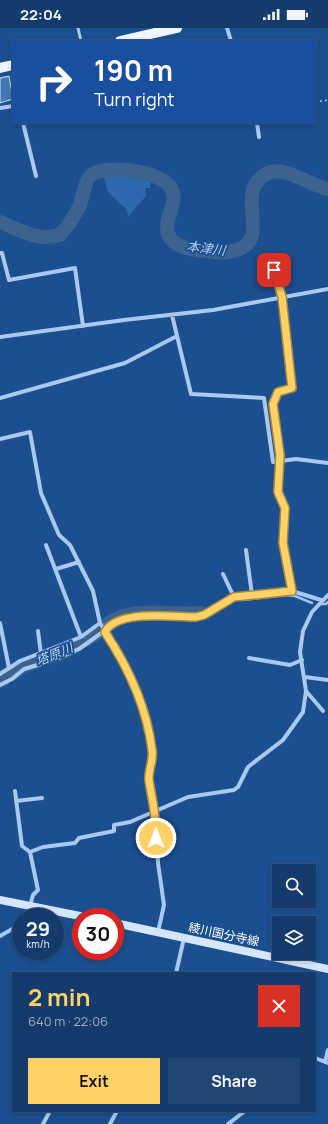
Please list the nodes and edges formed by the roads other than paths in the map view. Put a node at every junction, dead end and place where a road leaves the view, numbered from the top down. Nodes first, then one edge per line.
1 (78, 28) edge
2 (177, 28) edge
3 (227, 28) edge
4 (81, 40) edge
5 (128, 40) edge
6 (231, 40) edge
7 (12, 65) edge
8 (0, 68) edge
9 (12, 106) edge
10 (0, 108) edge
11 (24, 124) edge
12 (257, 124) edge
13 (259, 137) dead end
14 (36, 176) dead end
15 (0, 253) edge
16 (262, 260) dead end
17 (328, 289) edge
18 (282, 297) junction
19 (172, 315) junction
20 (83, 326) junction
21 (176, 336) junction
22 (0, 337) edge
23 (0, 398) edge
24 (0, 439) edge
25 (280, 462) junction
26 (328, 463) edge
27 (46, 545) dead end
28 (246, 550) dead end
29 (79, 562) junction
30 (56, 570) junction
31 (223, 574) dead end
32 (292, 591) junction
33 (252, 595) junction
34 (234, 597) junction
35 (327, 597) edge
36 (321, 600) junction
37 (0, 623) edge
38 (100, 623) junction
39 (38, 631) dead end
40 (105, 632) junction
41 (81, 637) junction
42 (41, 654) junction
43 (249, 658) dead end
44 (302, 660) junction
45 (9, 668) junction
46 (2, 674) edge
47 (304, 677) junction
48 (12, 679) junction
49 (328, 680) edge
50 (0, 685) edge
51 (306, 691) junction
52 (323, 711) dead end
53 (15, 791) dead end
54 (42, 798) dead end
55 (16, 801) junction
56 (155, 811) junction
57 (30, 852) junction
58 (0, 900) edge
59 (30, 906) junction
60 (72, 914) edge
61 (124, 926) edge
62 (12, 929) edge
63 (158, 933) junction
64 (0, 936) edge
65 (184, 938) junction
66 (328, 969) edge
67 (176, 972) edge
68 (328, 1050) edge
69 (316, 1058) edge
70 (326, 1063) edge
71 (49, 1112) edge
72 (116, 1112) edge
73 (244, 1112) edge
74 (43, 1124) edge
75 (110, 1124) edge
76 (228, 1124) edge

1 - 4 lane
2 - 5 main road
3 - 6 street
7 - 8 main road
9 - 10 street
11 - 14 street
12 - 13 street
15 - 20 street
16 - 18 street
17 - 18 street
18 - 19 street
18 - 25 street
19 - 20 street
19 - 21 street
20 - 22 street
21 - 23 street
21 - 25 street
24 - 29 street
25 - 26 street
25 - 32 street
27 - 30 street
28 - 33 street
29 - 30 street
29 - 38 street
30 - 41 street
31 - 34 street
32 - 33 street
32 - 36 street
33 - 34 street
34 - 40 street
35 - 36 street
36 - 44 street
37 - 45 street
38 - 40 street
38 - 41 street
39 - 42 street
40 - 48 street
40 - 56 street
41 - 42 street
42 - 45 street
43 - 44 street
44 - 47 street
45 - 46 street
46 - 48 street
47 - 49 street
47 - 51 street
48 - 50 street
51 - 52 street
51 - 56 street
53 - 55 street
54 - 55 street
55 - 57 street
56 - 57 street
56 - 63 street
57 - 59 street
58 - 59 main road
59 - 60 main road
61 - 63 main road, 綾川国分寺線
62 - 64 street
63 - 65 main road, 綾川国分寺線
65 - 66 main road, 綾川国分寺線
65 - 67 street
68 - 70 street
69 - 70 street
71 - 74 street
72 - 75 street
73 - 76 street

